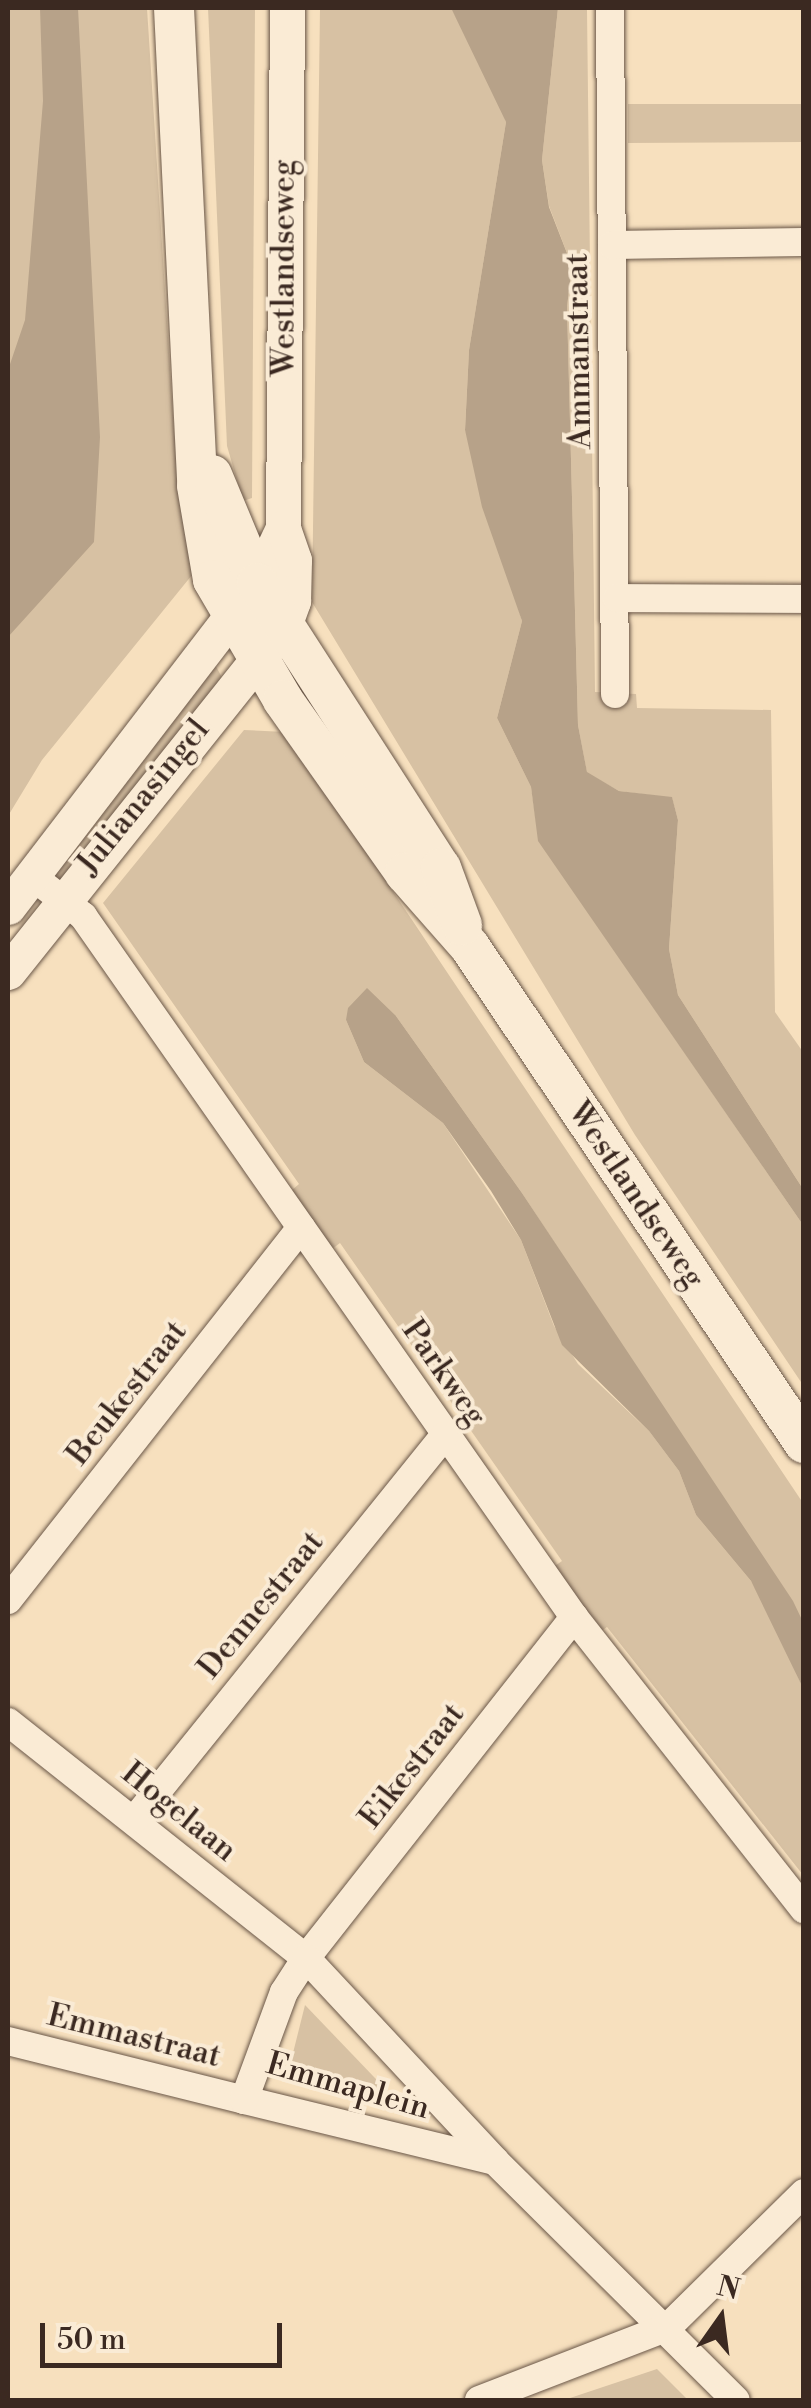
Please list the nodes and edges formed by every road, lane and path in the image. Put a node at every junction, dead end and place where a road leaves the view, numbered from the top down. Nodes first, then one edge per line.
1 (174, 8) edge
2 (286, 8) edge
3 (610, 8) edge
4 (804, 242) edge
5 (612, 245) junction
6 (200, 439) junction
7 (283, 528) junction
8 (258, 583) junction
9 (617, 598) junction
10 (804, 599) edge
11 (233, 616) junction
12 (284, 626) junction
13 (258, 659) junction
14 (616, 694) dead end
15 (32, 876) junction
16 (60, 901) junction
17 (8, 907) edge
18 (470, 947) junction
19 (8, 972) edge
20 (300, 1228) junction
21 (444, 1436) junction
22 (804, 1443) edge
23 (8, 1600) edge
24 (574, 1617) junction
25 (8, 1722) edge
26 (134, 1819) junction
27 (804, 1909) edge
28 (306, 1958) junction
29 (8, 2041) edge
30 (244, 2100) junction
31 (495, 2161) junction
32 (804, 2193) edge
33 (668, 2327) junction
34 (479, 2400) edge
35 (736, 2400) edge

1 - 6 main road, Westlandseweg
2 - 7 street, Westlandseweg
3 - 5 street, Ammanstraat
4 - 5 street
5 - 9 street, Ammanstraat
6 - 8 main road, Westlandseweg
6 - 11 main road, Westlandseweg
7 - 8 street, Westlandseweg
7 - 12 street, Westlandseweg
8 - 11 street, Julianasingel
8 - 12 main road, Westlandseweg
9 - 10 street
9 - 14 street, Ammanstraat
11 - 13 main road, Westlandseweg
11 - 15 street, Julianasingel
12 - 13 street, Julianasingel
12 - 18 main road, Westlandseweg
13 - 16 street, Julianasingel
13 - 18 main road, Westlandseweg
15 - 16 street, Parkweg
15 - 17 street, Julianasingel
16 - 19 street, Julianasingel
16 - 20 street, Parkweg
18 - 22 main road, Westlandseweg
20 - 21 street, Parkweg
20 - 23 street, Beukestraat
21 - 24 street, Parkweg
21 - 26 street, Dennestraat
24 - 27 street, Parkweg
24 - 28 street, Eikestraat
25 - 26 street, Hogelaan
26 - 28 street, Hogelaan
28 - 30 street, Emmaplein
28 - 31 street, Emmaplein
29 - 30 street, Emmastraat
30 - 31 street, Emmaplein
31 - 33 street, Emmaplein
32 - 33 street
33 - 34 street
33 - 35 street, Emmaplein

